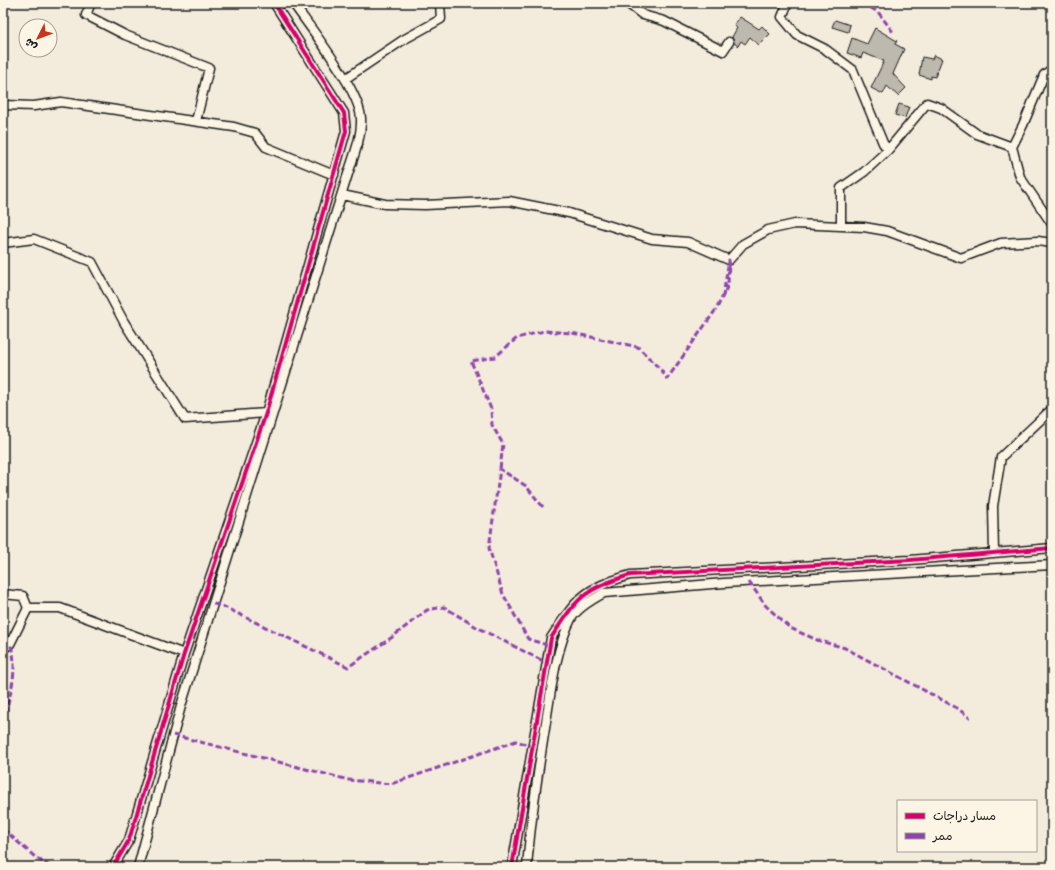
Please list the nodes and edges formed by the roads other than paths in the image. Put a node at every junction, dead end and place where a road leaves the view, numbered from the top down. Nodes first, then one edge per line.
1 (91, 3) edge
2 (274, 3) edge
3 (293, 3) edge
4 (440, 3) edge
5 (628, 3) edge
6 (788, 3) edge
7 (729, 42) dead end
8 (1052, 70) edge
9 (345, 79) junction
10 (3, 105) edge
11 (196, 121) junction
12 (1012, 147) junction
13 (888, 150) junction
14 (334, 175) junction
15 (342, 195) junction
16 (1052, 224) edge
17 (841, 226) junction
18 (3, 243) edge
19 (1052, 244) edge
20 (1052, 408) edge
21 (266, 413) junction
22 (1052, 548) edge
23 (994, 553) junction
24 (1052, 565) edge
25 (3, 594) edge
26 (28, 608) junction
27 (3, 649) edge
28 (184, 654) junction
29 (113, 867) edge
30 (138, 867) edge
31 (512, 867) edge
32 (527, 867) edge

1 - 11 street
2 - 14 street
3 - 9 street
4 - 9 street
5 - 7 street
6 - 13 street
8 - 12 street
9 - 15 street
10 - 11 street
11 - 14 street
12 - 13 street
12 - 16 street
13 - 17 street
14 - 21 street
15 - 17 street
15 - 30 street
17 - 19 street
18 - 21 street
20 - 23 street
21 - 28 street
22 - 23 street
23 - 31 street
24 - 32 street
25 - 26 street
26 - 27 street
26 - 28 street
28 - 29 street

